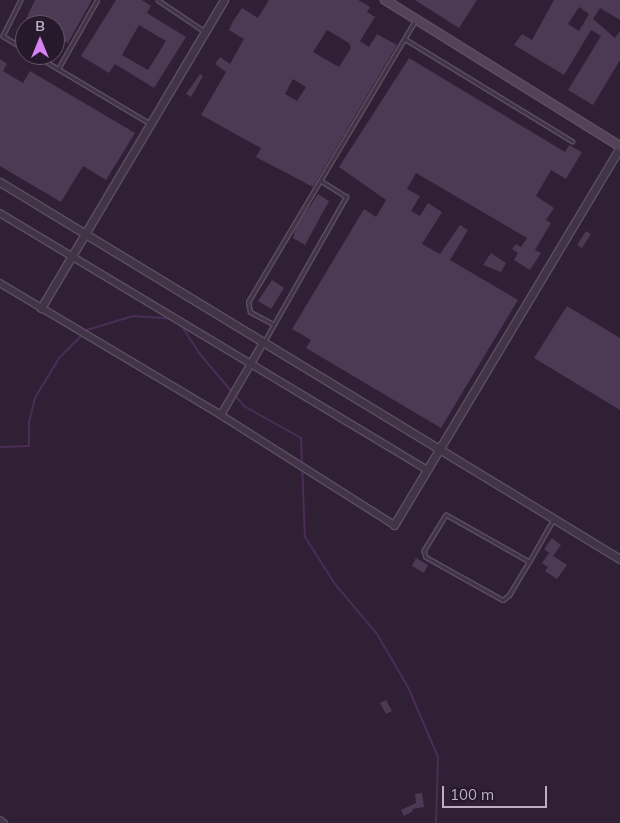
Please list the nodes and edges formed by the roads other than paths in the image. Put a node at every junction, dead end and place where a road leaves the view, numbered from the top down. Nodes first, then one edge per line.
1 (21, 0) edge
2 (97, 0) edge
3 (158, 0) edge
4 (224, 0) edge
5 (385, 0) edge
6 (416, 19) junction
7 (205, 32) junction
8 (405, 39) junction
9 (15, 43) edge
10 (51, 65) edge
11 (58, 69) junction
12 (150, 124) junction
13 (572, 140) dead end
14 (620, 147) edge
15 (0, 182) edge
16 (322, 182) junction
17 (0, 213) edge
18 (85, 234) junction
19 (72, 256) junction
20 (0, 283) edge
21 (41, 308) junction
22 (274, 326) junction
23 (263, 343) junction
24 (250, 363) junction
25 (221, 415) junction
26 (437, 450) junction
27 (427, 470) junction
28 (553, 519) junction
29 (394, 525) joint
30 (620, 559) edge
31 (529, 562) junction
32 (0, 820) edge
33 (4, 823) edge

1 - 9 lane
2 - 11 lane
3 - 7 lane
4 - 7 street
5 - 6 main road
6 - 8 lane
6 - 14 main road
7 - 12 street
8 - 13 lane
8 - 16 lane
10 - 11 lane
11 - 12 lane
12 - 18 street
14 - 26 street
15 - 18 street
16 - 22 lane
16 - 22 lane
17 - 19 street
18 - 19 street
18 - 23 street
19 - 21 street
19 - 24 street
20 - 21 street
21 - 25 street
22 - 23 lane
23 - 24 street
23 - 26 street
24 - 25 street
24 - 27 street
25 - 29 street
26 - 27 street
26 - 28 street
27 - 29 street
28 - 30 street
28 - 31 lane
31 - 31 lane
32 - 33 street

